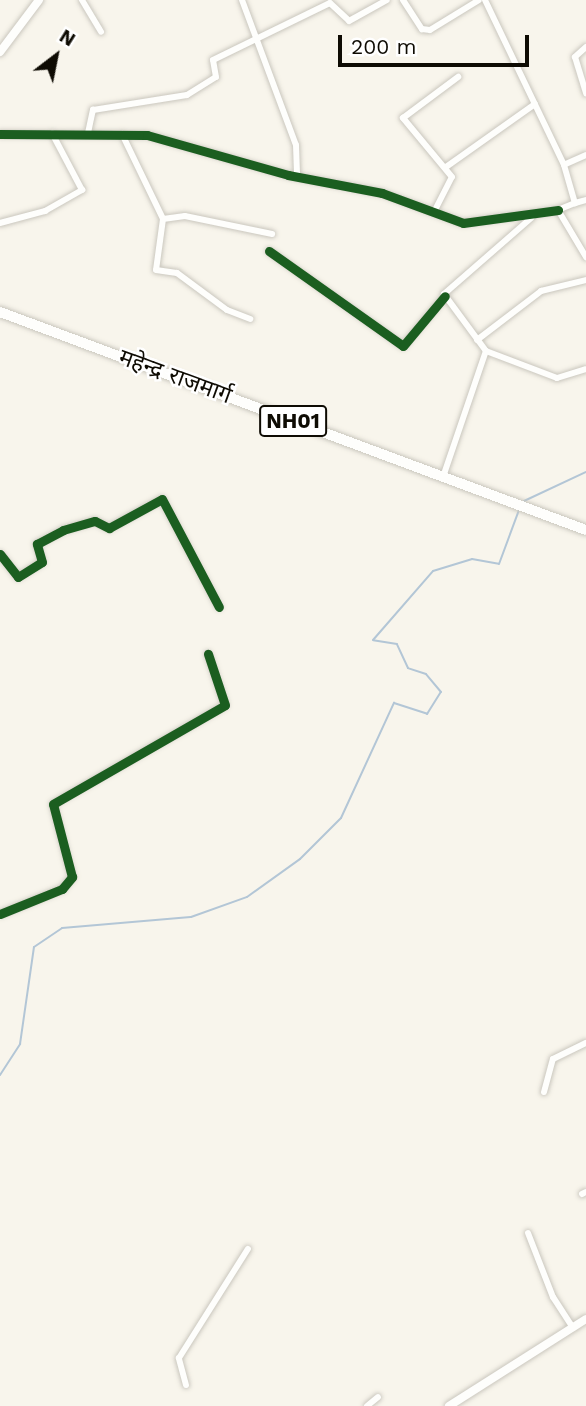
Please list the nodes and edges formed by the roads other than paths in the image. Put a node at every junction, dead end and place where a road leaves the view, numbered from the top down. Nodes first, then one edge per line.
1 (39, 0) edge
2 (82, 0) edge
3 (242, 0) edge
4 (316, 0) edge
5 (387, 0) edge
6 (403, 0) edge
7 (479, 0) edge
8 (485, 0) edge
9 (319, 9) junction
10 (101, 32) dead end
11 (254, 42) junction
12 (586, 47) edge
13 (0, 52) edge
14 (458, 77) dead end
15 (586, 93) edge
16 (535, 104) junction
17 (88, 133) junction
18 (0, 134) edge
19 (52, 134) junction
20 (122, 134) junction
21 (586, 155) edge
22 (564, 165) junction
23 (446, 167) junction
24 (297, 177) junction
25 (586, 200) edge
26 (575, 203) junction
27 (558, 210) junction
28 (434, 212) junction
29 (531, 218) junction
30 (163, 219) junction
31 (0, 223) edge
32 (272, 234) dead end
33 (586, 240) edge
34 (577, 243) junction
35 (269, 251) dead end
36 (586, 257) edge
37 (586, 280) edge
38 (445, 296) junction
39 (0, 312) edge
40 (250, 319) dead end
41 (477, 340) junction
42 (486, 352) junction
43 (586, 369) edge
44 (443, 477) junction
45 (586, 530) edge
46 (0, 554) edge
47 (219, 607) dead end
48 (208, 654) dead end
49 (0, 914) edge
50 (586, 1043) edge
51 (544, 1092) dead end
52 (528, 1233) dead end
53 (248, 1249) dead end
54 (586, 1319) edge
55 (573, 1328) junction
56 (186, 1385) dead end
57 (378, 1397) dead end
58 (367, 1406) edge
59 (449, 1406) edge

1 - 13 street
2 - 10 street
3 - 11 street
4 - 9 street
5 - 9 street
6 - 7 street
8 - 16 street
9 - 11 street
11 - 17 street
11 - 24 street
12 - 15 street
14 - 23 street
16 - 22 street
16 - 23 street
17 - 19 street
17 - 20 street
18 - 19 street
19 - 31 street
20 - 24 street
20 - 30 street
21 - 22 street
22 - 26 street
23 - 28 street
24 - 28 street
25 - 26 street
26 - 27 street
27 - 29 street
27 - 34 street
28 - 29 street
29 - 38 street
30 - 32 street
30 - 40 street
33 - 34 street
34 - 36 street
35 - 38 street
37 - 41 street
38 - 41 street
39 - 44 highway, महेन्द्र राजमार्ग / NH01
41 - 42 street
42 - 43 street
42 - 44 street
44 - 45 highway, महेन्द्र राजमार्ग / NH01
46 - 47 street
48 - 49 street
50 - 51 street
52 - 55 street
53 - 56 street
54 - 55 street
55 - 59 street
57 - 58 street

